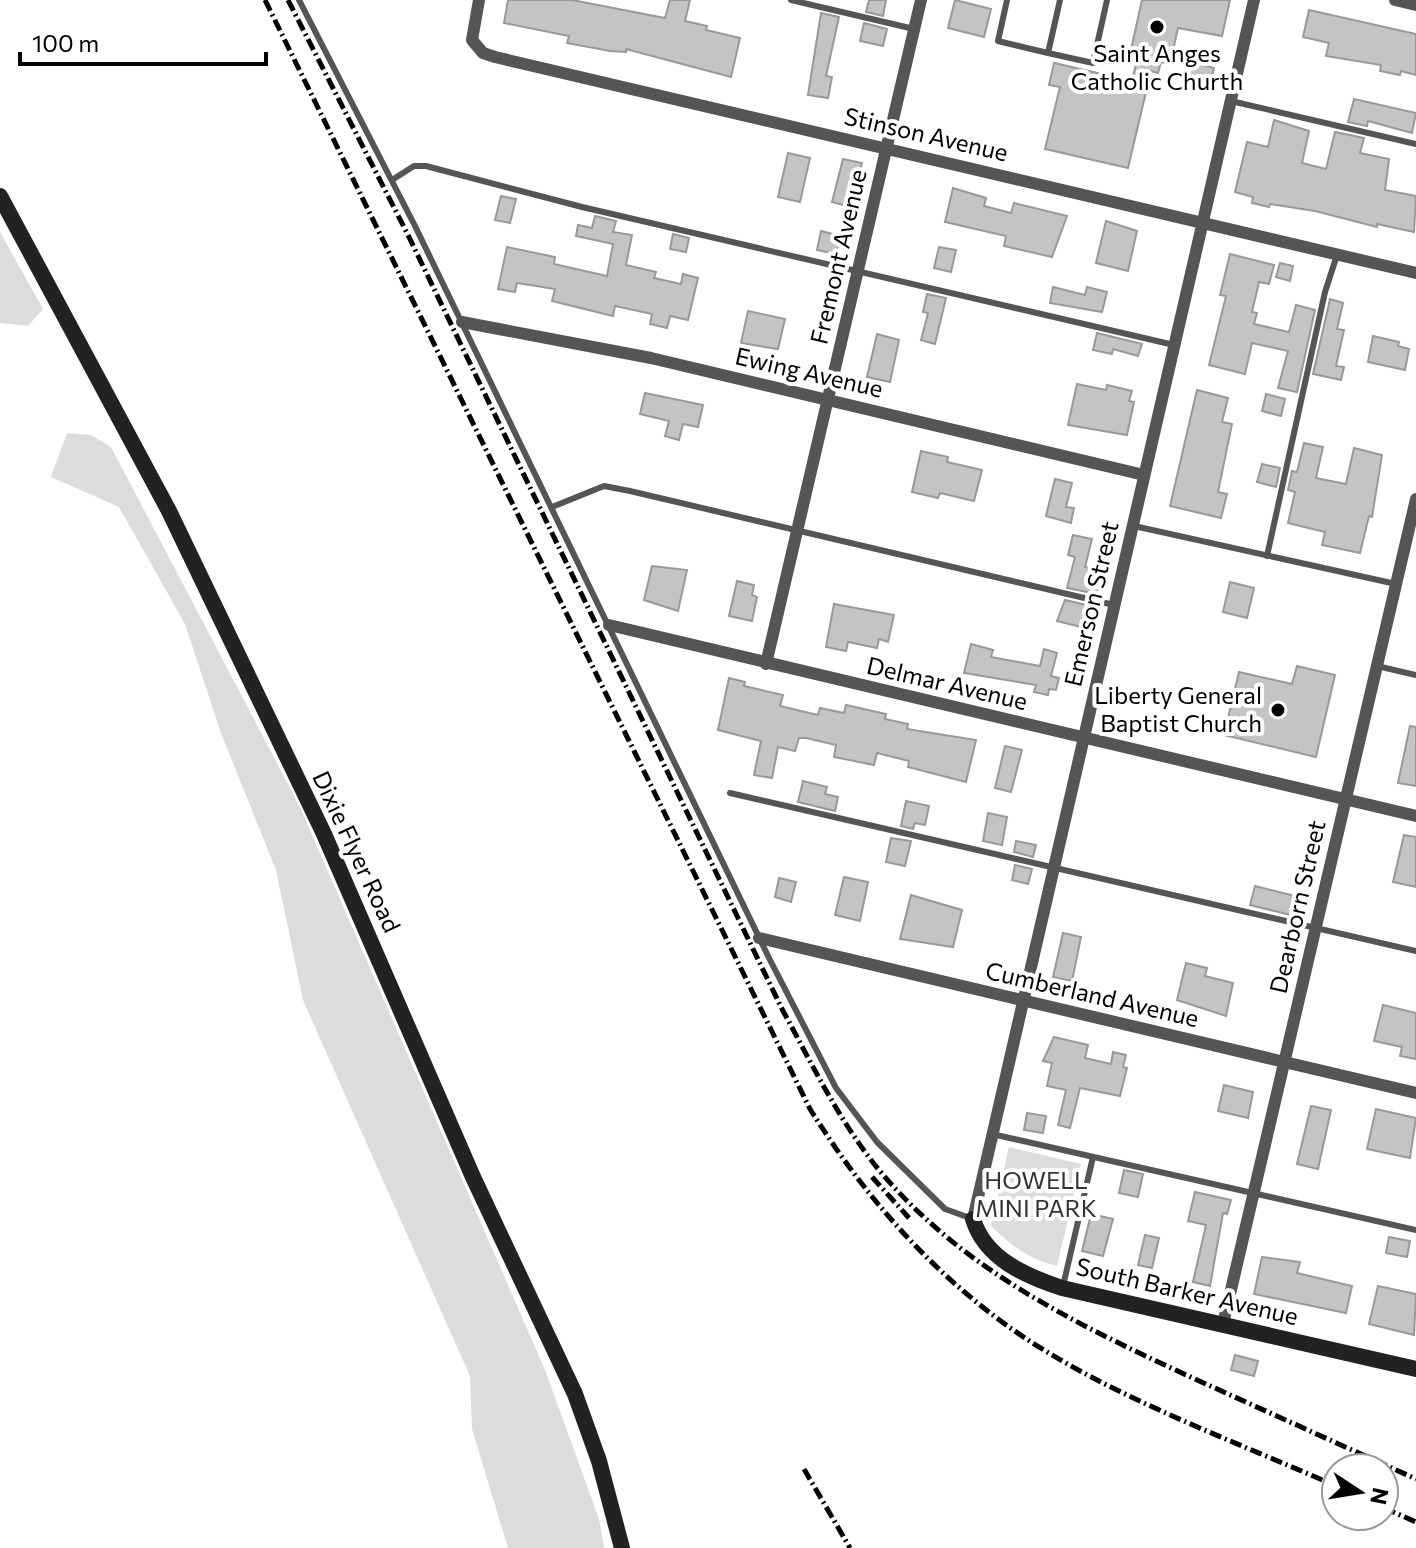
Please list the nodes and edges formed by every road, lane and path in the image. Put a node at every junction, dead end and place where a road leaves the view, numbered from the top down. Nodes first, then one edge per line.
1 (299, 0) edge
2 (479, 0) edge
3 (791, 0) edge
4 (921, 0) edge
5 (1007, 0) edge
6 (1060, 0) edge
7 (1107, 0) edge
8 (1254, 0) edge
9 (1395, 0) edge
10 (1416, 5) edge
11 (914, 29) junction
12 (1048, 53) junction
13 (1231, 101) junction
14 (1416, 144) edge
15 (887, 148) junction
16 (392, 180) junction
17 (0, 196) edge
18 (1203, 223) junction
19 (1337, 255) junction
20 (858, 271) junction
21 (1416, 273) edge
22 (462, 322) junction
23 (1174, 345) junction
24 (828, 400) junction
25 (1144, 475) junction
26 (1416, 499) edge
27 (552, 507) junction
28 (1133, 525) junction
29 (797, 530) junction
30 (1412, 537) edge
31 (1267, 556) junction
32 (1396, 584) junction
33 (1114, 605) junction
34 (609, 625) junction
35 (766, 664) junction
36 (1376, 666) junction
37 (1416, 675) edge
38 (1084, 739) junction
39 (730, 793) dead end
40 (1346, 799) junction
41 (1416, 816) edge
42 (1054, 868) junction
43 (1315, 927) junction
44 (759, 938) junction
45 (1416, 951) edge
46 (1023, 1002) junction
47 (1284, 1062) junction
48 (1416, 1093) edge
49 (992, 1134) junction
50 (1093, 1157) junction
51 (1253, 1193) junction
52 (973, 1219) junction
53 (1416, 1230) edge
54 (1062, 1288) junction
55 (1223, 1324) junction
56 (1416, 1369) edge
57 (622, 1548) edge

1 - 16 lane
2 - 15 street, Stinson Avenue
3 - 11 lane
4 - 11 street, Fremont Avenue
5 - 12 lane
6 - 12 lane
7 - 12 lane
8 - 13 street, Emerson Street
9 - 10 street
11 - 15 street, Fremont Avenue
13 - 14 lane
13 - 18 street, Emerson Street
15 - 18 street, Stinson Avenue
15 - 20 street, Fremont Avenue
16 - 20 lane
16 - 22 lane
17 - 57 street, Dixie Flyer Road
18 - 19 street, Stinson Avenue
18 - 23 street, Emerson Street
19 - 21 street, Stinson Avenue
19 - 31 lane
20 - 23 lane
20 - 24 street, Fremont Avenue
22 - 24 street, Ewing Avenue
22 - 27 lane
23 - 25 street, Emerson Street
24 - 25 street, Ewing Avenue
24 - 29 street, Fremont Avenue
25 - 28 street, Emerson Street
26 - 30 street, Dearborn Street
27 - 29 lane
27 - 34 lane
28 - 31 lane
28 - 33 street, Emerson Street
29 - 33 lane
29 - 35 street, Fremont Avenue
30 - 32 street, Dearborn Street
31 - 32 lane
32 - 36 street, Dearborn Street
33 - 38 street, Emerson Street
34 - 35 street, Delmar Avenue
34 - 44 lane
35 - 38 street, Delmar Avenue
36 - 37 lane
36 - 40 street, Dearborn Street
38 - 40 street, Delmar Avenue
38 - 42 street, Emerson Street
39 - 42 lane
40 - 41 street, Delmar Avenue
40 - 43 street, Dearborn Street
42 - 43 lane
42 - 46 street, Emerson Street
43 - 45 lane
43 - 47 street, Dearborn Street
44 - 46 street, Cumberland Avenue
44 - 52 lane
46 - 47 street, Cumberland Avenue
46 - 49 street, Emerson Street
47 - 48 street, Cumberland Avenue
47 - 51 street, Dearborn Street
49 - 50 lane
49 - 52 street, Emerson Street
50 - 51 lane
50 - 54 lane
51 - 53 lane
51 - 55 street, Dearborn Street
52 - 54 street, South Barker Avenue
54 - 55 street, South Barker Avenue
55 - 56 street, South Barker Avenue

